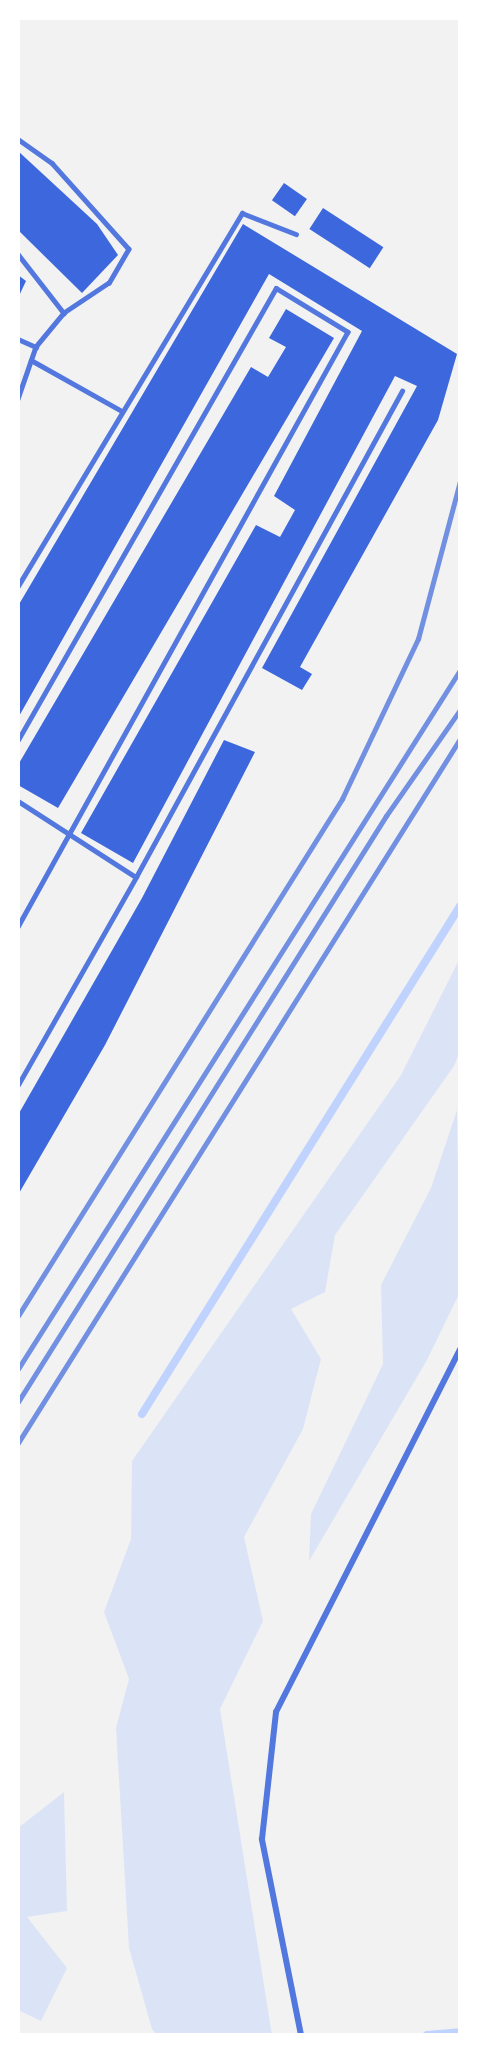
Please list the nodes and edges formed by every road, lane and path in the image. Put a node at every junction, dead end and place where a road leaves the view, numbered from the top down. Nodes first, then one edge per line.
1 (18, 139) edge
2 (296, 234) dead end
3 (18, 254) edge
4 (63, 313) junction
5 (18, 339) edge
6 (36, 347) junction
7 (31, 360) junction
8 (402, 391) dead end
9 (18, 399) edge
10 (120, 410) junction
11 (18, 586) edge
12 (18, 740) edge
13 (18, 801) edge
14 (70, 837) junction
15 (136, 877) junction
16 (18, 927) edge
17 (18, 1085) edge
18 (460, 1349) edge
19 (301, 2035) edge

1 - 4 lane
2 - 10 lane
3 - 4 lane
4 - 6 lane
5 - 6 lane
6 - 7 lane
7 - 9 lane
7 - 10 lane
8 - 15 lane
10 - 11 lane
12 - 14 lane
13 - 14 lane
14 - 15 lane
14 - 16 lane
15 - 17 lane
18 - 19 street

